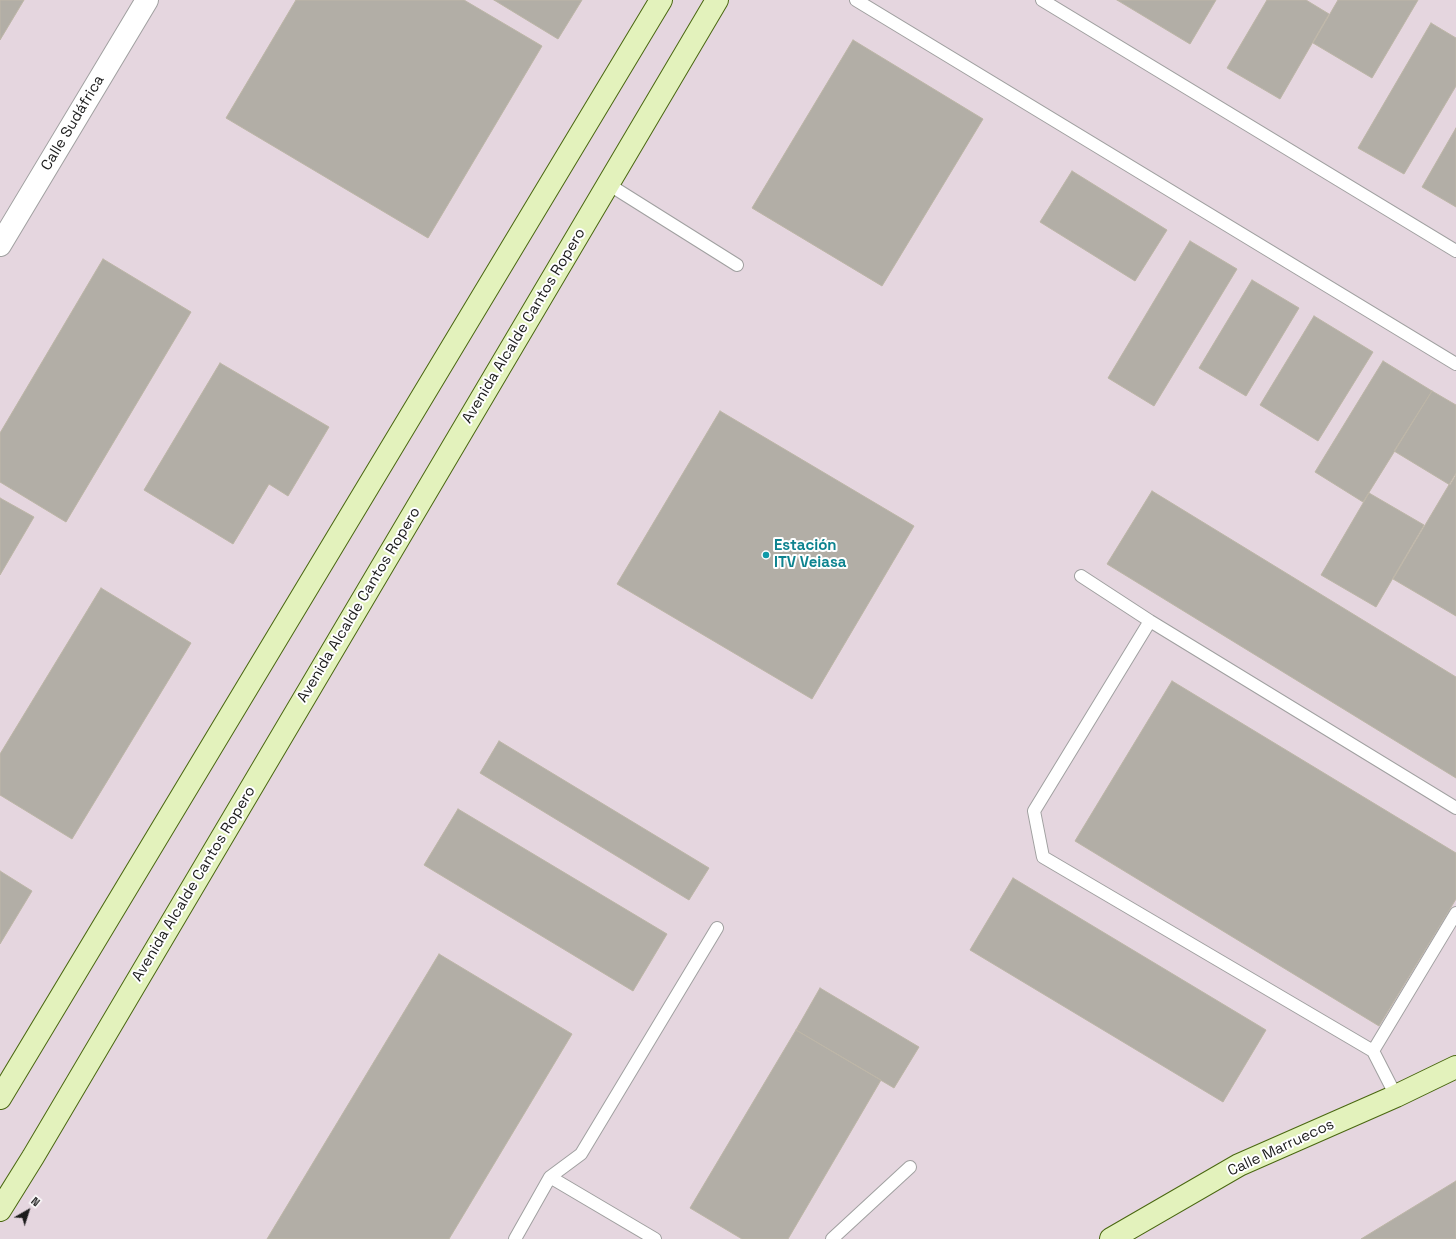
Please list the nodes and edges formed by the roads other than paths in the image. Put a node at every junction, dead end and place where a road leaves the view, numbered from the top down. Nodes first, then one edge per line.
1 (661, 0) edge
2 (717, 0) edge
3 (856, 0) edge
4 (1042, 0) edge
5 (141, 2) edge
6 (608, 184) junction
7 (0, 245) edge
8 (1456, 251) edge
9 (737, 265) dead end
10 (1456, 364) edge
11 (1081, 576) dead end
12 (1150, 621) junction
13 (1456, 808) edge
14 (1456, 913) edge
15 (717, 928) dead end
16 (1373, 1051) junction
17 (1456, 1067) edge
18 (1396, 1096) junction
19 (0, 1098) edge
20 (910, 1167) dead end
21 (550, 1177) junction
22 (0, 1210) edge
23 (515, 1239) edge
24 (655, 1239) edge
25 (832, 1239) edge
26 (1111, 1239) edge

1 - 19 main road
2 - 6 main road, Avenida Alcalde Cantos Ropero
3 - 10 lane
4 - 8 lane
5 - 7 street, Calle Sudáfrica
6 - 9 lane
6 - 22 main road, Avenida Alcalde Cantos Ropero
11 - 12 lane
12 - 13 lane
12 - 16 lane
14 - 16 lane
15 - 21 lane
16 - 18 lane
17 - 18 main road, Calle Marruecos
18 - 26 main road, Calle Marruecos
20 - 25 lane
21 - 23 lane
21 - 24 lane

